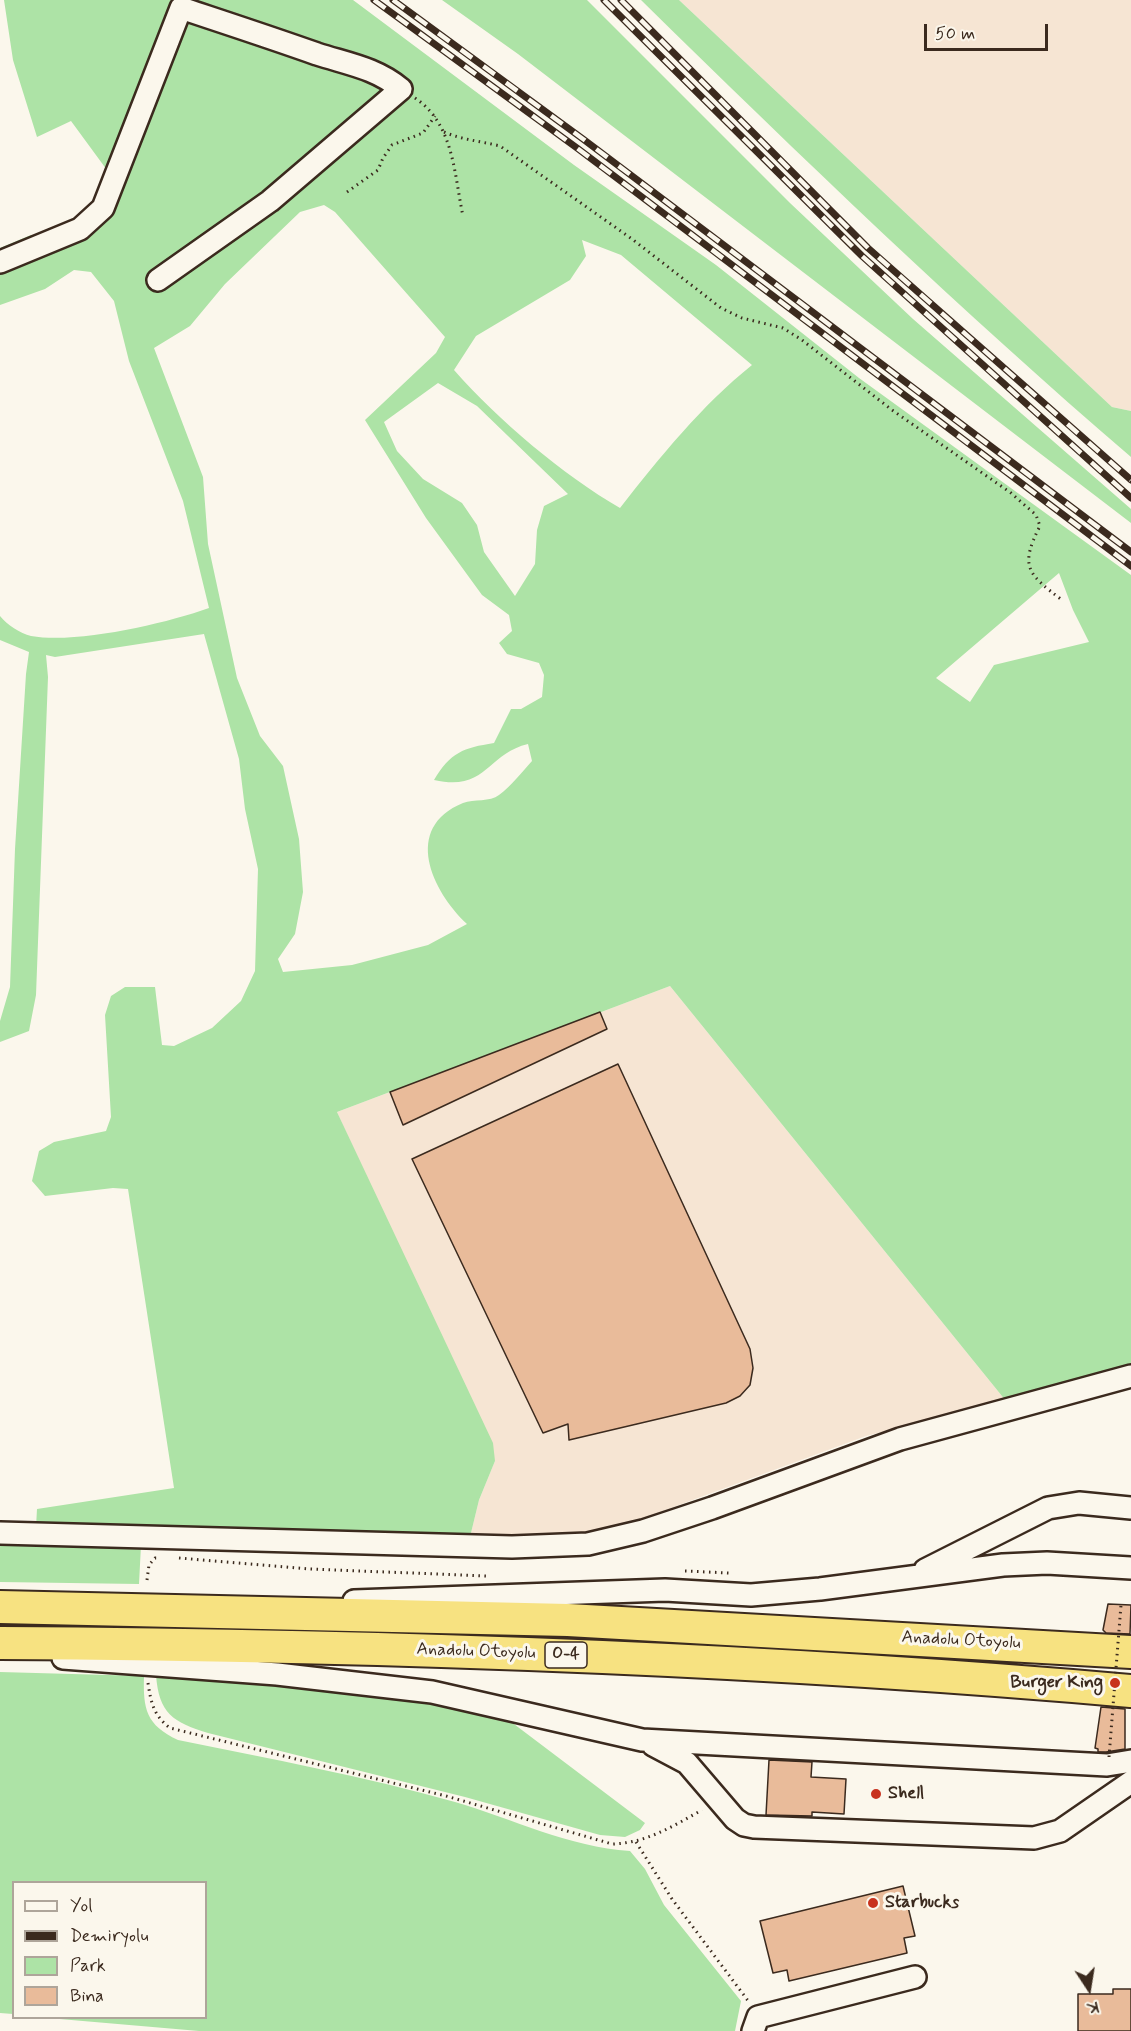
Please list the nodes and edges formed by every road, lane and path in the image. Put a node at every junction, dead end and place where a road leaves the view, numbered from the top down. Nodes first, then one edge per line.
1 (402, 89) junction
2 (435, 116) junction
3 (444, 132) junction
4 (347, 192) dead end
5 (463, 216) dead end
6 (0, 262) edge
7 (158, 280) dead end
8 (1062, 600) dead end
9 (1131, 1376) edge
10 (1131, 1508) edge
11 (0, 1533) edge
12 (165, 1557) dead end
13 (176, 1558) dead end
14 (1131, 1568) edge
15 (674, 1572) dead end
16 (739, 1574) dead end
17 (492, 1576) dead end
18 (914, 1576) junction
19 (147, 1580) dead end
20 (1121, 1605) dead end
21 (0, 1607) edge
22 (82, 1608) junction
23 (0, 1643) edge
24 (1131, 1652) edge
25 (0, 1654) edge
26 (147, 1678) dead end
27 (1131, 1691) edge
28 (642, 1740) junction
29 (1109, 1757) dead end
30 (1131, 1761) edge
31 (1131, 1782) edge
32 (720, 1800) junction
33 (636, 1842) junction
34 (915, 1977) dead end
35 (752, 2006) dead end
36 (753, 2031) edge

1 - 2 path
1 - 6 street
1 - 7 street
2 - 3 path
2 - 4 path
3 - 5 path
3 - 8 path
9 - 11 street
10 - 18 street
12 - 19 path
13 - 17 path
14 - 18 street
15 - 16 path
18 - 22 street
20 - 29 path, bridge
21 - 22 highway, Anadolu Otoyolu / O-4
22 - 24 highway, Anadolu Otoyolu / O-4
23 - 27 highway, Anadolu Otoyolu / O-4
25 - 28 street
26 - 33 path
28 - 30 street
28 - 32 street
31 - 32 street
32 - 33 path
33 - 35 path
34 - 36 street

